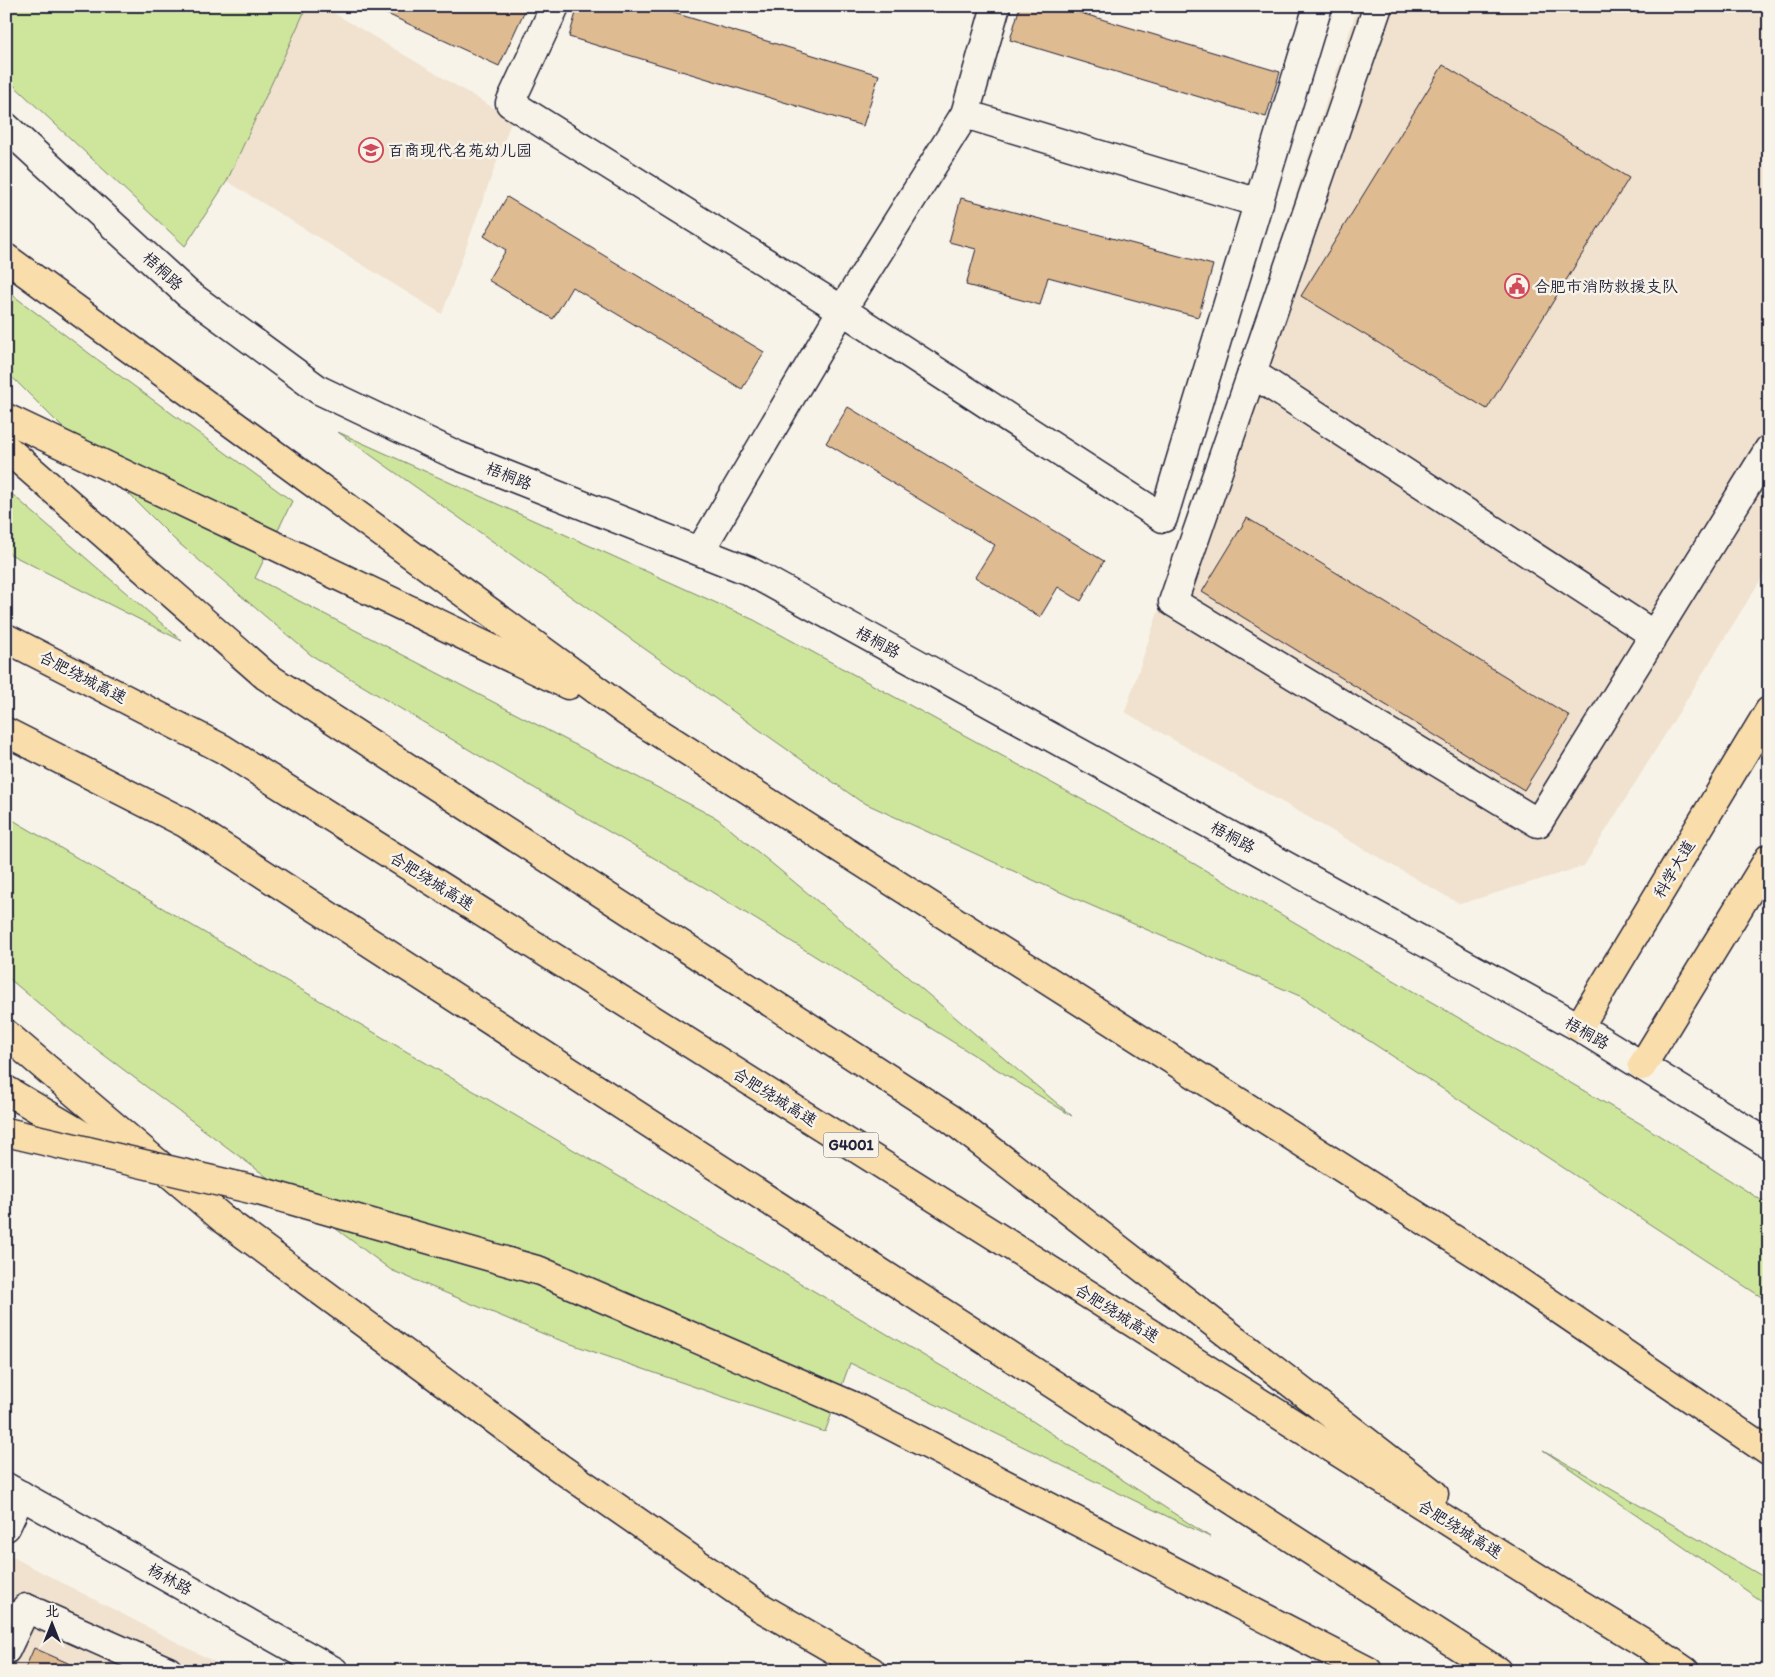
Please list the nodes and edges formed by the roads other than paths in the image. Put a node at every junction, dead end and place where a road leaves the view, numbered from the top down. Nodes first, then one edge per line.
1 (556, 6) edge
2 (1318, 6) edge
3 (1378, 6) edge
4 (988, 8) edge
5 (965, 114) junction
6 (6, 126) edge
7 (1259, 203) junction
8 (6, 258) edge
9 (842, 310) junction
10 (1252, 373) junction
11 (6, 418) edge
12 (6, 448) edge
13 (1769, 449) edge
14 (700, 551) junction
15 (1654, 635) junction
16 (6, 638) edge
17 (1769, 711) edge
18 (628, 713) junction
19 (6, 732) edge
20 (1769, 858) edge
21 (1579, 1027) junction
22 (6, 1034) edge
23 (1642, 1066) junction
24 (6, 1090) edge
25 (6, 1132) edge
26 (1769, 1144) edge
27 (222, 1218) junction
28 (1769, 1452) edge
29 (14, 1491) edge
30 (6, 1527) edge
31 (1562, 1593) junction
32 (6, 1650) edge
33 (168, 1671) edge
34 (334, 1671) edge
35 (870, 1671) edge
36 (1368, 1671) edge
37 (1498, 1671) edge
38 (1685, 1671) edge

1 - 9 street
2 - 7 street
3 - 10 street
4 - 5 street
5 - 7 street
5 - 9 street
6 - 14 street, 梧桐路
7 - 9 street
8 - 18 main road
9 - 14 street
10 - 15 street
10 - 15 street
11 - 18 main road
12 - 31 main road
13 - 15 street
14 - 21 street, 梧桐路
16 - 31 main road, 合肥绕城高速 / G4001
17 - 21 main road, 科学大道
18 - 28 main road
19 - 37 main road
20 - 23 main road
21 - 23 street, 梧桐路
22 - 27 main road
23 - 26 street, 梧桐路
24 - 27 main road
25 - 36 main road, bridge
27 - 35 main road
29 - 30 street
29 - 34 street, 杨林路
31 - 38 main road, 合肥绕城高速 / G4001
32 - 33 street

